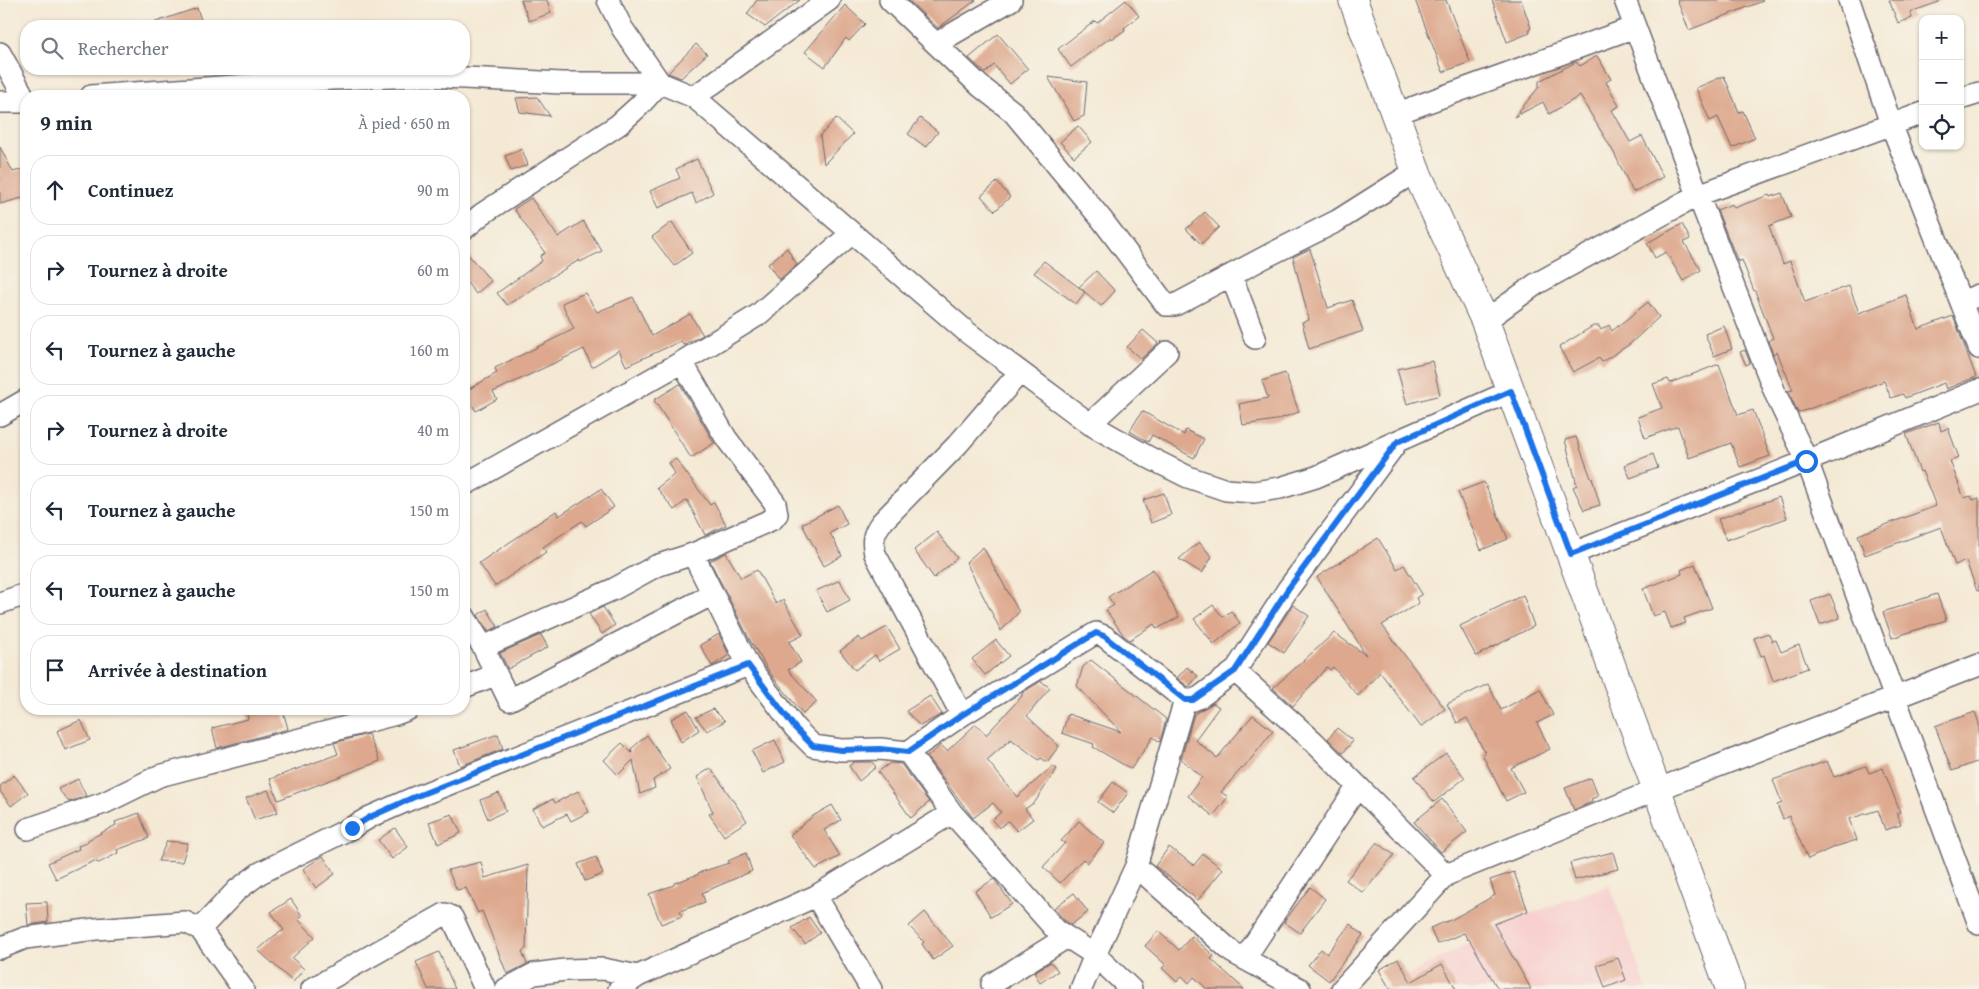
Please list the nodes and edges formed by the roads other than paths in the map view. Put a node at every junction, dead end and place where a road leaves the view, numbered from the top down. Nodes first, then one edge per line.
1 (608, 0) edge
2 (829, 0) edge
3 (890, 0) edge
4 (1011, 0) edge
5 (1353, 0) edge
6 (1625, 0) edge
7 (1848, 0) edge
8 (1634, 27) junction
9 (938, 43) junction
10 (0, 53) edge
11 (660, 83) junction
12 (228, 90) edge
13 (20, 91) edge
14 (1979, 93) edge
15 (694, 97) junction
16 (1964, 99) edge
17 (0, 102) edge
18 (20, 102) edge
19 (1395, 114) junction
20 (1919, 114) edge
21 (1891, 124) junction
22 (1416, 171) junction
23 (1698, 195) junction
24 (470, 224) edge
25 (852, 232) junction
26 (1231, 274) junction
27 (1970, 299) edge
28 (1485, 321) junction
29 (1255, 338) dead end
30 (1979, 348) edge
31 (1167, 352) dead end
32 (682, 362) junction
33 (1020, 372) junction
34 (1979, 390) edge
35 (1511, 391) junction
36 (20, 403) edge
37 (0, 415) edge
38 (1090, 424) junction
39 (1397, 442) junction
40 (1806, 461) junction
41 (470, 482) edge
42 (693, 554) junction
43 (1571, 554) junction
44 (713, 594) junction
45 (20, 596) edge
46 (0, 604) edge
47 (470, 626) edge
48 (483, 647) junction
49 (748, 665) junction
50 (1979, 665) edge
51 (1235, 671) junction
52 (495, 674) junction
53 (470, 684) edge
54 (1894, 698) junction
55 (1185, 700) junction
56 (392, 715) edge
57 (962, 715) junction
58 (908, 752) junction
59 (1358, 786) junction
60 (1656, 790) junction
61 (952, 813) junction
62 (28, 828) dead end
63 (1136, 866) junction
64 (1446, 875) junction
65 (816, 896) junction
66 (1979, 924) edge
67 (200, 929) junction
68 (1067, 936) junction
69 (0, 948) edge
70 (1095, 954) junction
71 (1245, 958) junction
72 (638, 976) junction
73 (992, 984) dead end
74 (243, 989) edge
75 (312, 989) edge
76 (485, 989) edge
77 (506, 989) edge
78 (619, 989) edge
79 (871, 989) edge
80 (1081, 989) edge
81 (1131, 989) edge
82 (1300, 989) edge
83 (1342, 989) edge
84 (1730, 989) edge

1 - 11 street
2 - 15 street
3 - 9 street
4 - 9 street
5 - 19 main road
6 - 8 street
7 - 21 street
8 - 19 street
8 - 23 street
9 - 26 street
10 - 13 street
11 - 12 street
11 - 15 street
11 - 24 street
14 - 16 street
15 - 25 street
17 - 18 street
19 - 22 main road
20 - 21 street
21 - 23 street
21 - 27 street
22 - 26 street
22 - 28 main road
23 - 28 street
23 - 40 street
25 - 32 street
25 - 33 street
26 - 29 street
27 - 30 street
28 - 35 main road
31 - 38 street
32 - 41 street
32 - 42 street
33 - 38 street
33 - 57 street
34 - 40 street
35 - 39 street
35 - 43 main road
36 - 37 street
38 - 39 street
39 - 51 street
40 - 43 street
40 - 54 street
42 - 44 street
42 - 48 street
43 - 60 main road
44 - 49 street
44 - 52 street
45 - 46 street
47 - 48 street
48 - 52 street
49 - 58 street
49 - 67 street
50 - 54 street
51 - 55 street
51 - 59 street
52 - 53 street
54 - 60 street
54 - 66 street
55 - 57 street
55 - 63 street
56 - 62 street
57 - 58 street
58 - 61 street
59 - 64 street
59 - 71 street
60 - 64 street
60 - 84 main road
61 - 65 street
61 - 68 street
63 - 70 street
63 - 71 street
64 - 83 street
65 - 72 street
65 - 79 street
67 - 69 street
67 - 74 street
68 - 70 street
68 - 73 street
70 - 80 street
70 - 81 street
71 - 82 street
72 - 77 street
72 - 78 street
75 - 76 street

